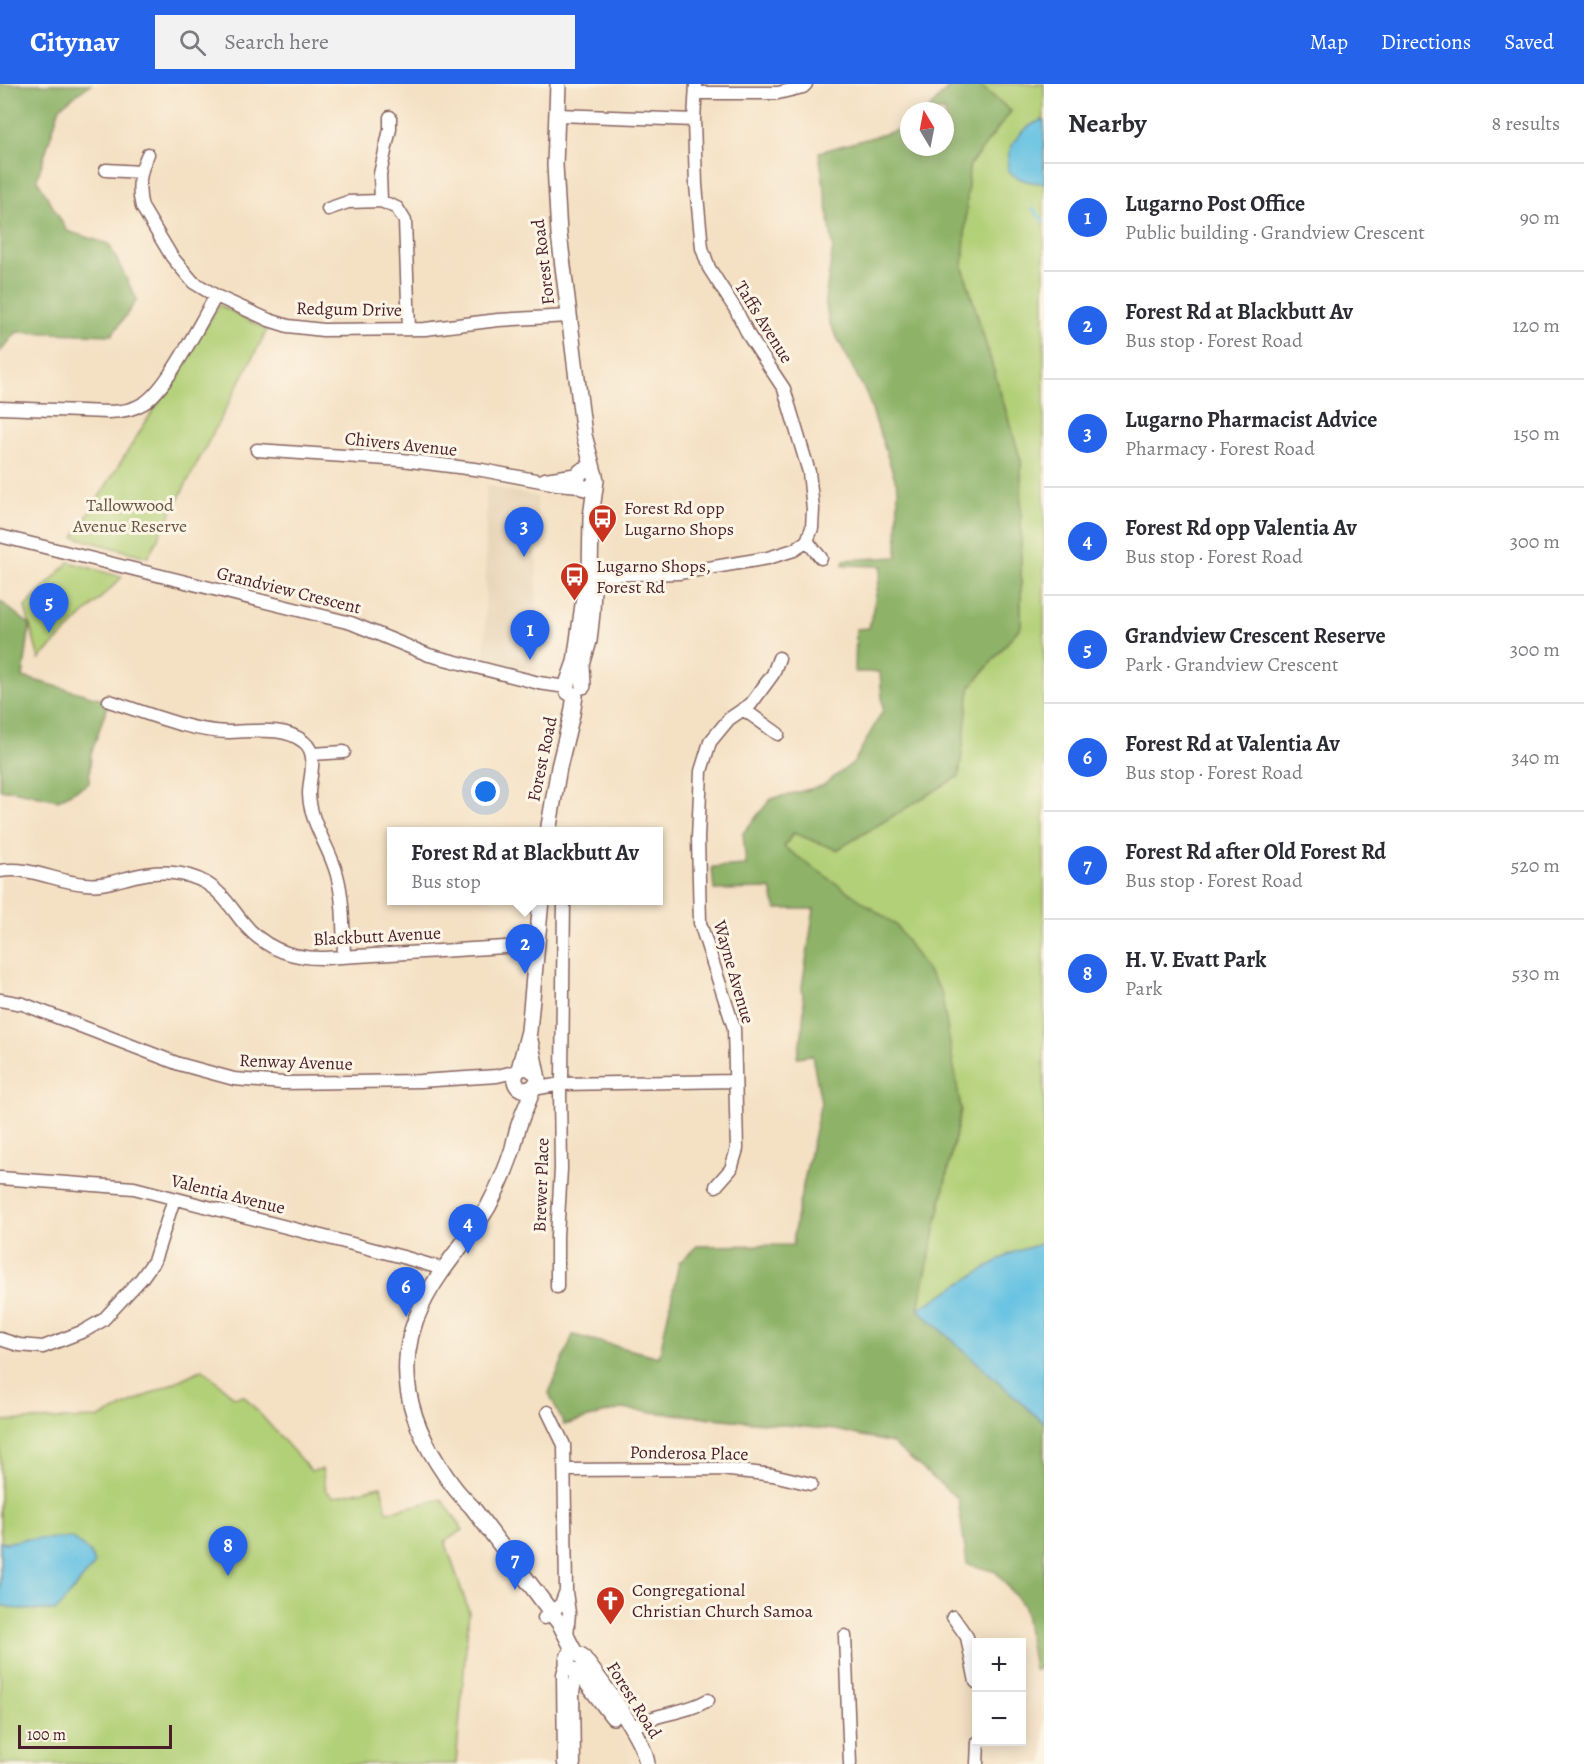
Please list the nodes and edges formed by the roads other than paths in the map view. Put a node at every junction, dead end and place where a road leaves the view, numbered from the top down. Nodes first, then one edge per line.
1 (558, 84) edge
2 (806, 84) edge
3 (696, 88) edge
4 (557, 115) junction
5 (390, 117) dead end
6 (694, 120) junction
7 (148, 154) dead end
8 (106, 170) dead end
9 (141, 172) junction
10 (381, 201) junction
11 (328, 209) dead end
12 (216, 296) junction
13 (569, 316) junction
14 (409, 329) junction
15 (0, 408) edge
16 (257, 450) dead end
17 (585, 479) junction
18 (0, 536) edge
19 (807, 541) junction
20 (821, 558) dead end
21 (591, 575) junction
22 (779, 658) dead end
23 (573, 687) junction
24 (109, 701) dead end
25 (743, 709) junction
26 (778, 734) dead end
27 (344, 752) dead end
28 (312, 754) junction
29 (549, 827) edge
30 (0, 871) edge
31 (540, 905) edge
32 (564, 905) edge
33 (537, 945) junction
34 (344, 957) junction
35 (0, 1000) edge
36 (526, 1079) junction
37 (735, 1081) junction
38 (561, 1084) junction
39 (0, 1178) edge
40 (716, 1186) dead end
41 (174, 1199) junction
42 (443, 1269) junction
43 (557, 1287) dead end
44 (0, 1338) edge
45 (548, 1412) dead end
46 (565, 1470) junction
47 (811, 1484) dead end
48 (566, 1591) junction
49 (548, 1615) junction
50 (953, 1617) dead end
51 (567, 1636) junction
52 (845, 1636) dead end
53 (574, 1663) junction
54 (972, 1664) edge
55 (592, 1689) junction
56 (573, 1699) junction
57 (708, 1700) dead end
58 (631, 1729) junction
59 (978, 1746) edge
60 (564, 1764) edge
61 (574, 1764) edge
62 (640, 1764) edge
63 (647, 1764) edge
64 (850, 1764) edge
65 (976, 1764) edge

1 - 4 street, Forest Road
2 - 3 street
3 - 6 street, Taffs Avenue
4 - 6 street
4 - 13 street, Forest Road
5 - 10 street
6 - 19 street, Taffs Avenue
7 - 9 street, Redgum Drive
8 - 9 street
9 - 12 street, Redgum Drive
10 - 11 street
10 - 14 street
12 - 14 street, Redgum Drive
12 - 15 street
13 - 14 street, Redgum Drive
13 - 17 street, Forest Road
16 - 17 street, Chivers Avenue
17 - 21 street, Forest Road
18 - 23 street, Grandview Crescent
19 - 20 street
19 - 21 street
21 - 23 street, Forest Road
22 - 25 street, Wayne Avenue
23 - 29 street, Forest Road
24 - 28 street
25 - 26 street
25 - 37 street, Wayne Avenue
27 - 28 street
28 - 34 street
30 - 34 street, Blackbutt Avenue
31 - 33 street
32 - 38 street
33 - 34 street, Blackbutt Avenue
33 - 36 street
35 - 36 street, Renway Avenue
36 - 38 street
36 - 42 street, Forest Road
37 - 38 street
37 - 40 street, Wayne Avenue
38 - 43 street, Brewer Place
39 - 41 street, Valentia Avenue
41 - 42 street, Valentia Avenue
41 - 44 street
42 - 49 street, Forest Road
45 - 46 street
46 - 47 street, Ponderosa Place
46 - 48 street
48 - 49 street
48 - 51 street
49 - 51 street, Forest Road
49 - 53 street, Forest Road
50 - 54 street
51 - 53 street, Forest Road
52 - 64 street
53 - 55 street, Forest Road
53 - 56 street
53 - 58 street, Forest Road
53 - 60 street
55 - 56 street
55 - 62 street, Forest Road
56 - 61 street
57 - 58 street
58 - 63 street, Forest Road
59 - 65 street

